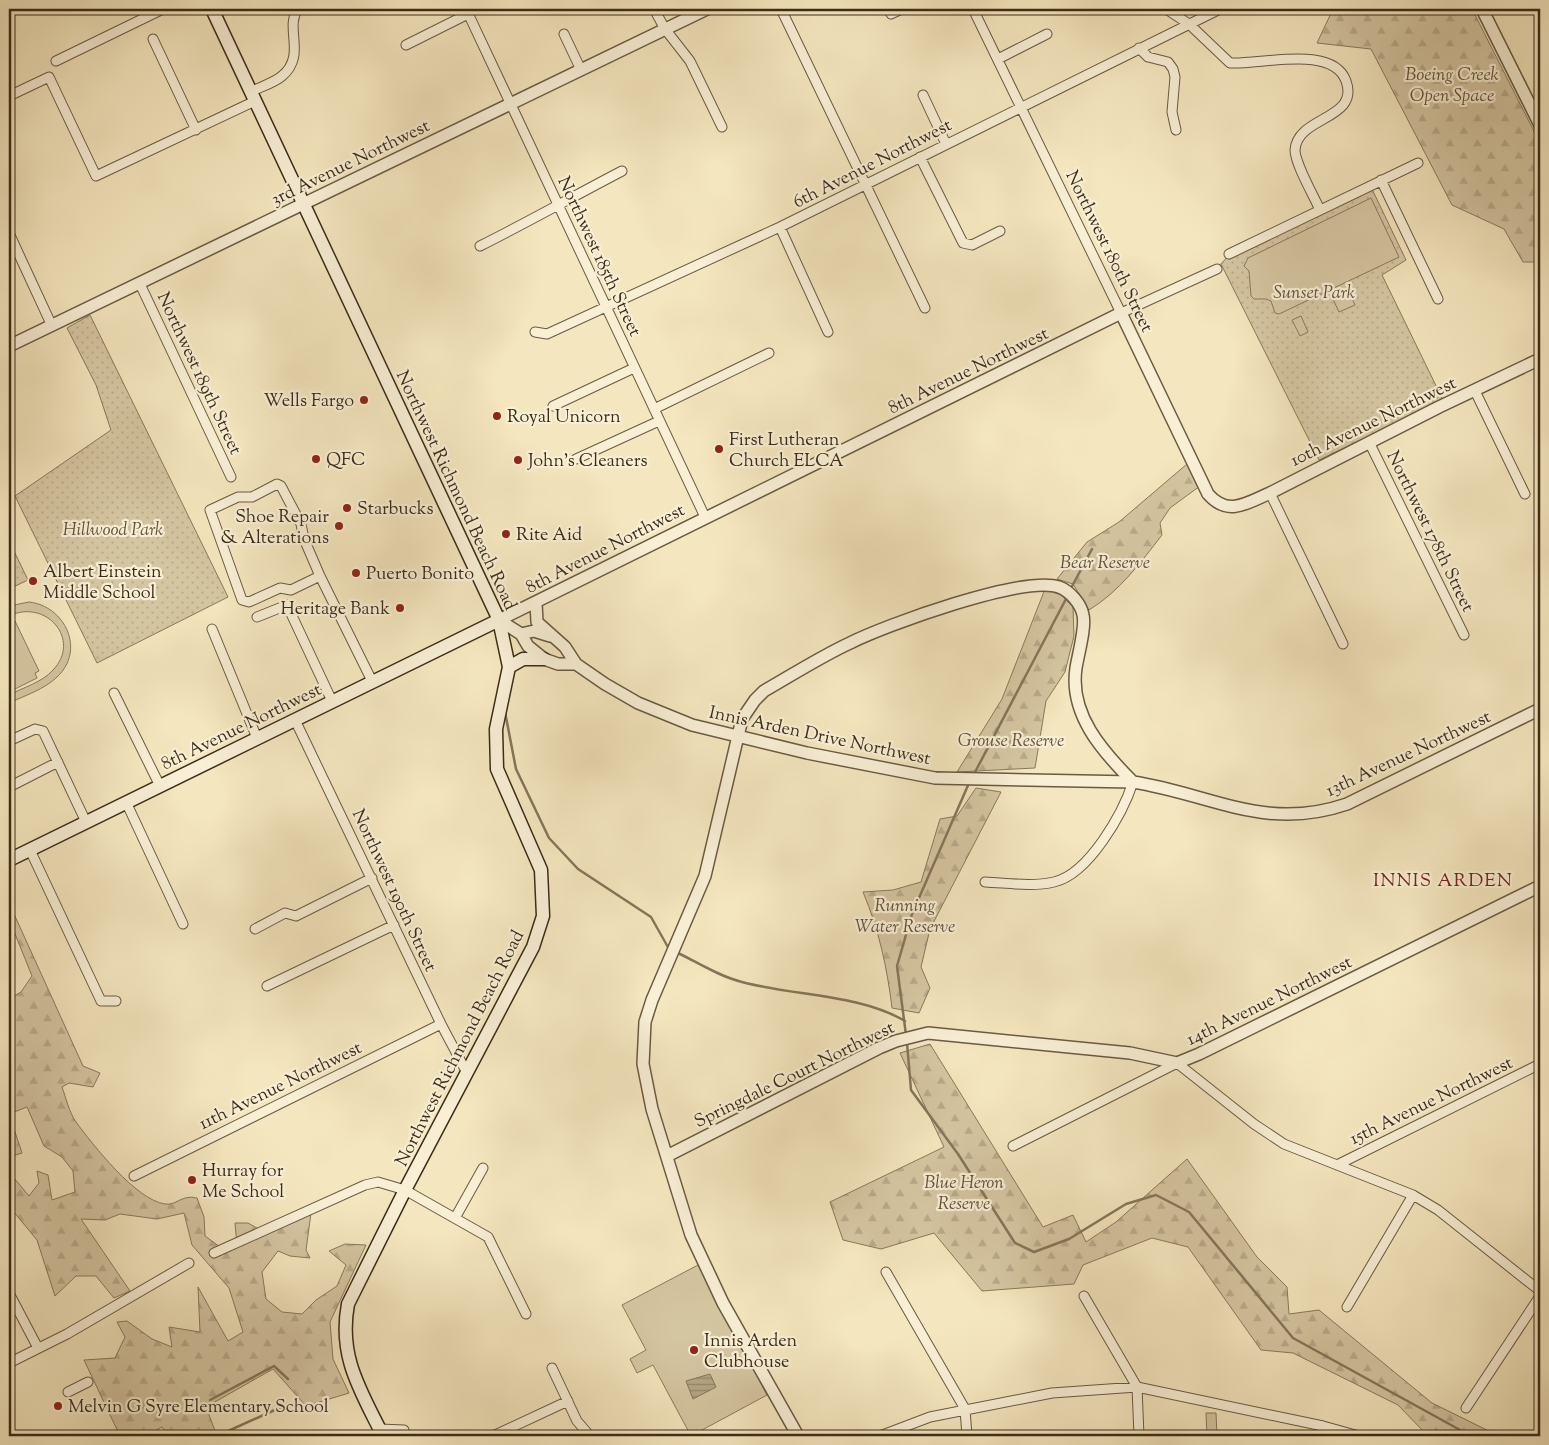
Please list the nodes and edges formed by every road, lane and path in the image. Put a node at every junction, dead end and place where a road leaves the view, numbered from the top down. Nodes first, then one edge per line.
1 (163, 9) edge
2 (212, 9) edge
3 (298, 9) edge
4 (654, 9) edge
5 (707, 9) edge
6 (781, 9) edge
7 (902, 9) edge
8 (973, 9) edge
9 (1166, 9) edge
10 (1220, 9) edge
11 (1482, 9) edge
12 (467, 11) edge
13 (892, 14) dead end
14 (1189, 24) junction
15 (665, 29) junction
16 (564, 34) dead end
17 (1047, 34) dead end
18 (152, 39) dead end
19 (406, 45) dead end
20 (1139, 48) junction
21 (998, 59) junction
22 (56, 61) dead end
23 (581, 70) junction
24 (923, 95) dead end
25 (9, 96) edge
26 (252, 97) junction
27 (510, 105) junction
28 (1020, 107) junction
29 (1540, 125) edge
30 (722, 127) dead end
31 (196, 130) junction
32 (1176, 130) dead end
33 (946, 144) junction
34 (920, 157) junction
35 (1418, 163) dead end
36 (622, 171) dead end
37 (1381, 180) junction
38 (865, 184) junction
39 (303, 205) junction
40 (558, 205) junction
41 (1320, 210) junction
42 (780, 227) junction
43 (1000, 232) dead end
44 (9, 233) edge
45 (480, 246) dead end
46 (1229, 254) dead end
47 (1217, 269) dead end
48 (140, 284) junction
49 (1438, 299) dead end
50 (606, 307) junction
51 (925, 308) dead end
52 (1121, 313) junction
53 (52, 326) junction
54 (535, 332) dead end
55 (828, 332) dead end
56 (9, 346) edge
57 (769, 353) dead end
58 (1540, 359) edge
59 (634, 368) junction
60 (1475, 391) junction
61 (553, 406) dead end
62 (654, 409) junction
63 (659, 420) junction
64 (1369, 442) junction
65 (576, 459) dead end
66 (231, 477) dead end
67 (1270, 493) junction
68 (1525, 494) dead end
69 (1220, 505) joint
70 (705, 517) junction
71 (320, 576) junction
72 (536, 602) junction
73 (257, 617) dead end
74 (499, 620) junction
75 (212, 629) dead end
76 (521, 634) junction
77 (1464, 635) dead end
78 (555, 638) junction
79 (1343, 644) dead end
80 (544, 659) junction
81 (576, 664) junction
82 (509, 667) junction
83 (372, 681) junction
84 (114, 693) dead end
85 (332, 701) junction
86 (1540, 709) edge
87 (295, 720) junction
88 (738, 737) junction
89 (257, 738) junction
90 (9, 741) edge
91 (58, 762) junction
92 (1133, 782) junction
93 (9, 786) edge
94 (160, 786) junction
95 (126, 802) junction
96 (86, 822) junction
97 (30, 850) junction
98 (9, 860) edge
99 (372, 878) junction
100 (985, 882) dead end
101 (1540, 886) edge
102 (183, 924) dead end
103 (394, 925) junction
104 (255, 929) dead end
105 (267, 986) dead end
106 (116, 1001) dead end
107 (440, 1024) junction
108 (1177, 1063) junction
109 (1540, 1064) edge
110 (468, 1073) junction
111 (1013, 1146) dead end
112 (667, 1156) junction
113 (1337, 1165) junction
114 (483, 1168) dead end
115 (134, 1176) dead end
116 (405, 1190) junction
117 (1413, 1195) junction
118 (455, 1218) junction
119 (214, 1252) dead end
120 (189, 1263) dead end
121 (886, 1272) dead end
122 (1540, 1291) edge
123 (9, 1293) edge
124 (1084, 1296) dead end
125 (1540, 1296) edge
126 (1347, 1307) dead end
127 (526, 1314) dead end
128 (38, 1348) junction
129 (9, 1363) edge
130 (552, 1368) dead end
131 (88, 1382) dead end
132 (1137, 1388) junction
133 (68, 1392) dead end
134 (568, 1401) junction
135 (1466, 1408) dead end
136 (965, 1409) junction
137 (381, 1433) edge
138 (399, 1436) edge
139 (493, 1436) edge
140 (590, 1436) edge
141 (798, 1436) edge
142 (880, 1436) edge
143 (967, 1436) edge
144 (1140, 1436) edge
145 (1359, 1436) edge

1 - 22 street
2 - 26 main road, Northwest Richmond Beach Road
3 - 26 street
4 - 15 street
5 - 15 street, 3rd Avenue Northwest
6 - 38 street
7 - 13 street
8 - 21 street, Northwest 180th Street
9 - 14 street
10 - 14 street, 6th Avenue Northwest
11 - 29 street
12 - 19 street
12 - 27 street, Northwest 185th Street
14 - 20 street, 6th Avenue Northwest
14 - 41 street
15 - 23 street, 3rd Avenue Northwest
15 - 30 street
16 - 23 street
17 - 21 street
18 - 31 street
20 - 28 street, 6th Avenue Northwest
20 - 32 street
21 - 28 street, Northwest 180th Street
23 - 27 street, 3rd Avenue Northwest
24 - 33 street
25 - 31 street
26 - 31 street
26 - 39 main road, Northwest Richmond Beach Road
27 - 39 street, 3rd Avenue Northwest
27 - 40 street, Northwest 185th Street
28 - 33 street, 6th Avenue Northwest
28 - 52 street, Northwest 180th Street
33 - 34 street, 6th Avenue Northwest
34 - 38 street, 6th Avenue Northwest
34 - 43 street
35 - 37 street
36 - 40 street
37 - 41 street
37 - 49 street
38 - 42 street, 6th Avenue Northwest
38 - 51 street
39 - 48 street, 3rd Avenue Northwest
39 - 74 main road, Northwest Richmond Beach Road
40 - 45 street
40 - 50 street, Northwest 185th Street
41 - 46 street
42 - 50 street, 6th Avenue Northwest
42 - 55 street
44 - 53 street
47 - 52 street, 8th Avenue Northwest
48 - 53 street, 3rd Avenue Northwest
48 - 66 street, Northwest 189th Street
50 - 54 street, 6th Avenue Northwest
50 - 59 street, Northwest 185th Street
52 - 69 street, Northwest 180th Street
52 - 70 street, 8th Avenue Northwest
53 - 56 street, 3rd Avenue Northwest
57 - 62 street
58 - 60 street, 10th Avenue Northwest
59 - 61 street
59 - 62 street, Northwest 185th Street
60 - 64 street, 10th Avenue Northwest
60 - 68 street
62 - 63 street, Northwest 185th Street
63 - 65 street
63 - 70 street, Northwest 185th Street
64 - 67 street, 10th Avenue Northwest
64 - 77 street, Northwest 178th Street
67 - 69 street, 10th Avenue Northwest
67 - 79 street
70 - 72 street, 8th Avenue Northwest
71 - 71 street
71 - 83 street
72 - 74 street, 8th Avenue Northwest
72 - 78 street, Innis Arden Drive Northwest
73 - 85 street
74 - 76 street
74 - 82 main road, Northwest Richmond Beach Road
74 - 83 main road, 8th Avenue Northwest
75 - 89 street
76 - 78 street
76 - 80 street
78 - 81 street, Innis Arden Drive Northwest
80 - 81 street, Innis Arden Drive Northwest
80 - 82 main road
81 - 88 street, Innis Arden Drive Northwest
82 - 110 main road, Northwest Richmond Beach Road
83 - 85 main road, 8th Avenue Northwest
84 - 94 street
85 - 87 main road, 8th Avenue Northwest
86 - 92 street, 13th Avenue Northwest
87 - 89 main road, 8th Avenue Northwest
87 - 99 street, Northwest 190th Street
88 - 92 street, Innis Arden Drive Northwest
88 - 92 street
88 - 112 street
89 - 94 main road, 8th Avenue Northwest
90 - 91 street
91 - 93 street
91 - 96 street
92 - 100 street
94 - 95 main road, 8th Avenue Northwest
95 - 96 main road, 8th Avenue Northwest
95 - 102 street
96 - 97 main road, 8th Avenue Northwest
97 - 98 main road, 8th Avenue Northwest
97 - 106 street
99 - 103 street, Northwest 190th Street
99 - 104 street
101 - 108 street, 14th Avenue Northwest
103 - 105 street
103 - 107 street, Northwest 190th Street
107 - 110 street, Northwest 190th Street
107 - 115 street, 11th Avenue Northwest
108 - 111 street, 14th Avenue Northwest
108 - 112 street, Springdale Court Northwest
108 - 113 street
109 - 113 street, 15th Avenue Northwest
110 - 116 main road, Northwest Richmond Beach Road
112 - 141 street
113 - 117 street
114 - 118 street
116 - 118 street
116 - 119 street
116 - 137 main road, Northwest Richmond Beach Road
117 - 122 street
117 - 126 street
118 - 127 street
120 - 128 street
121 - 136 street
123 - 128 street
124 - 132 street
125 - 135 street
128 - 129 street
130 - 134 street
131 - 133 street
132 - 136 street
132 - 144 street
132 - 145 street
134 - 139 street
134 - 140 street
136 - 142 street
136 - 143 street
137 - 138 street

